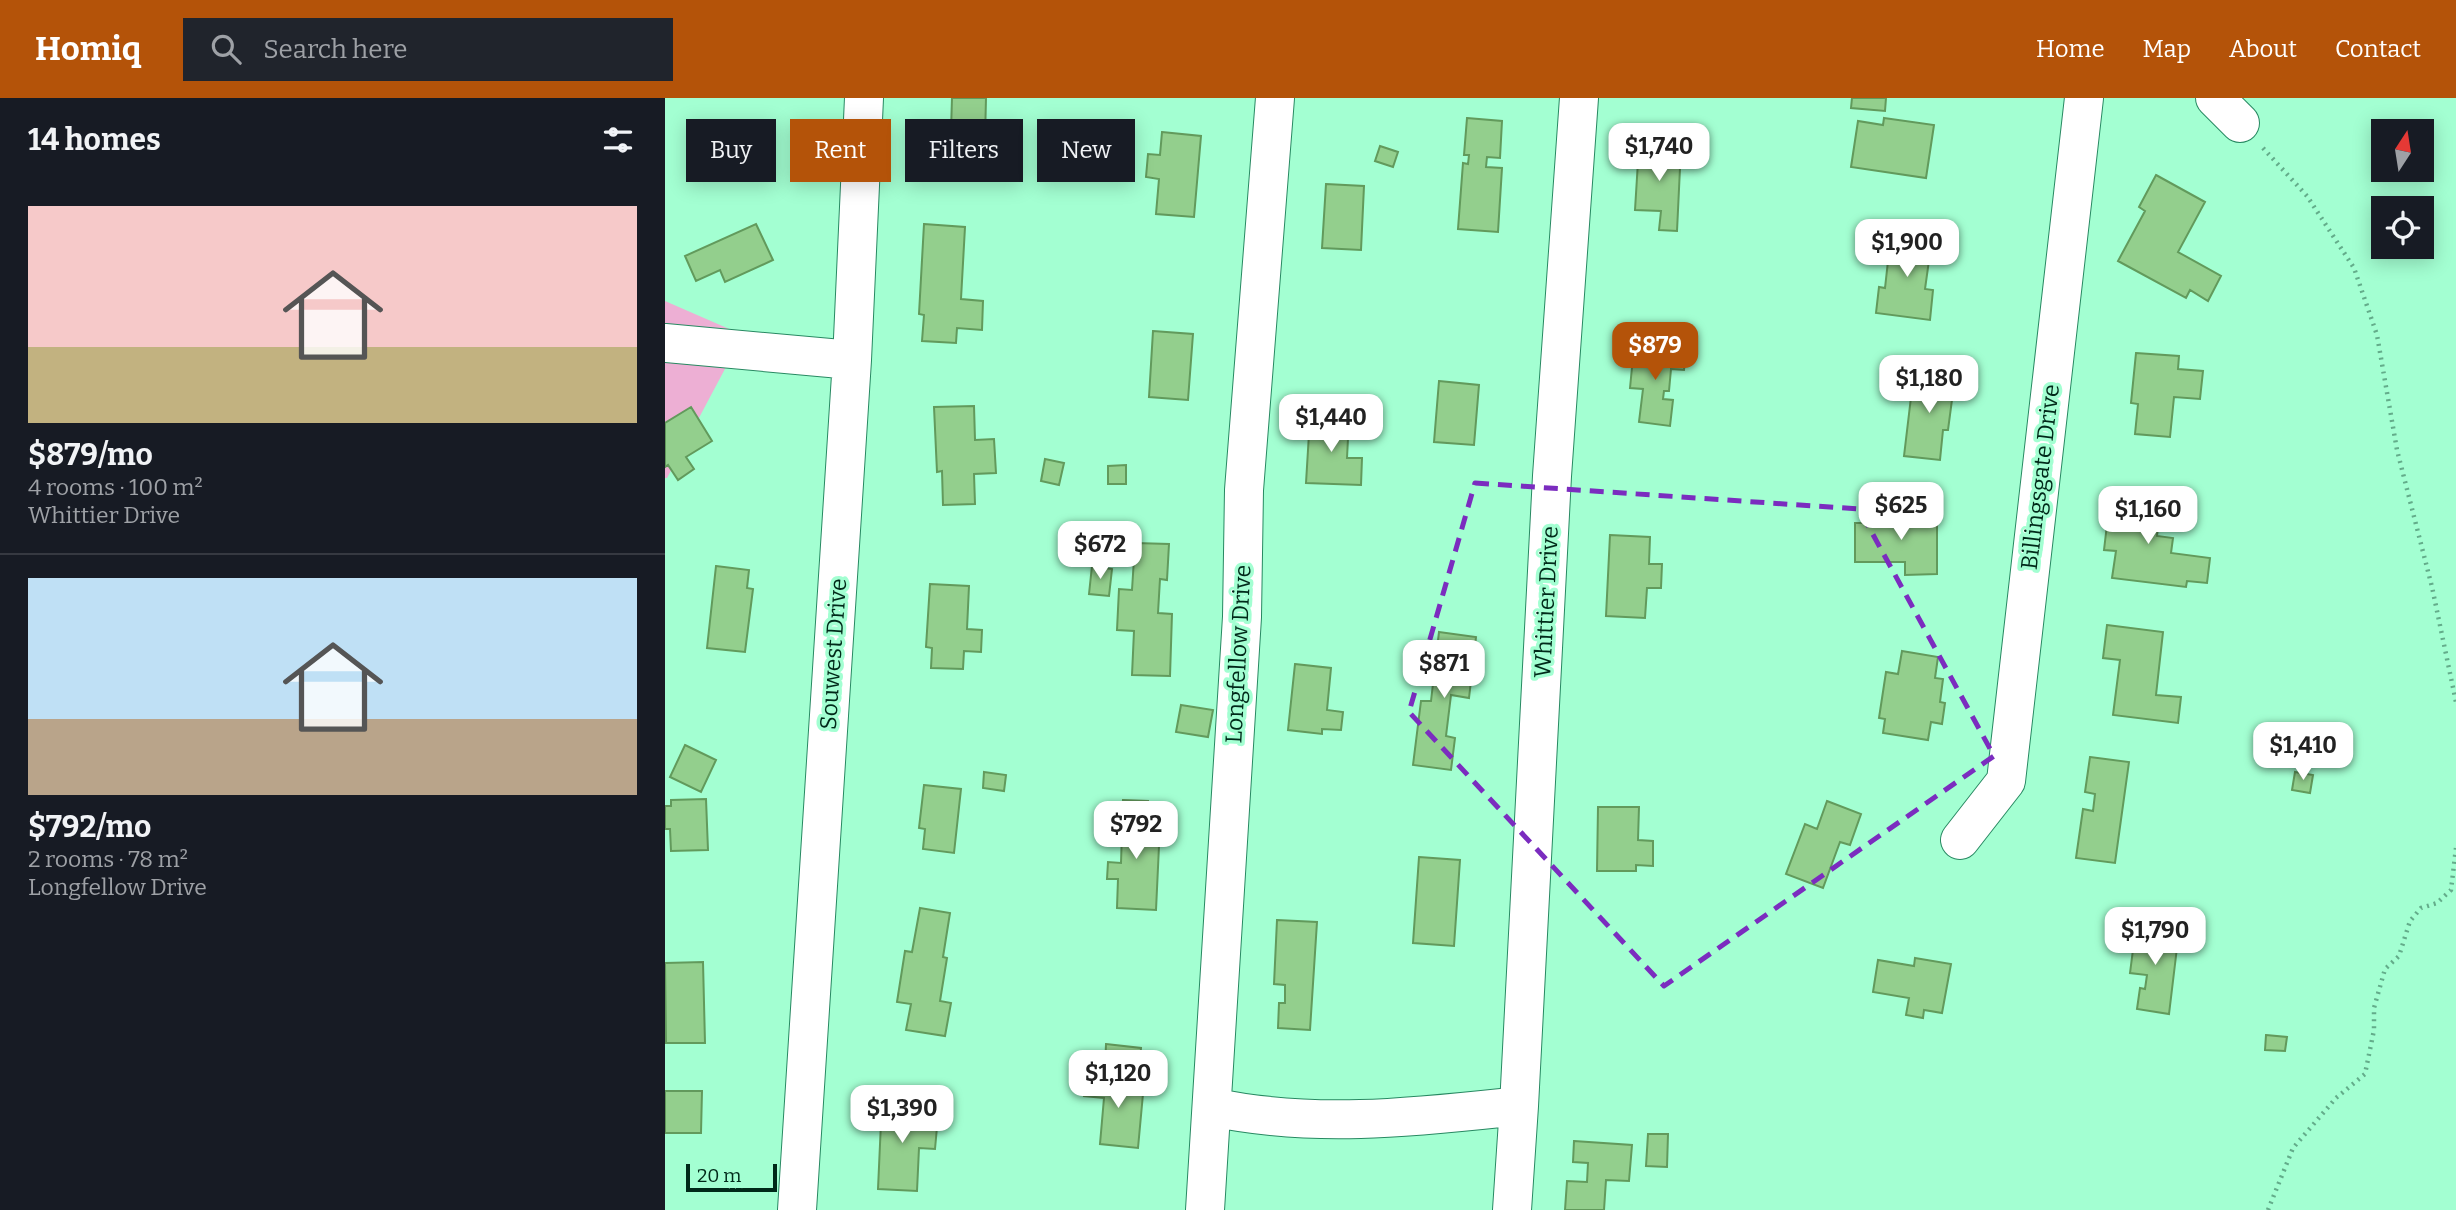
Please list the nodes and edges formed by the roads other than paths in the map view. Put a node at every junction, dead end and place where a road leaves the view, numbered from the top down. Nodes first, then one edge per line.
1 (864, 98) edge
2 (1275, 98) edge
3 (1579, 98) edge
4 (2084, 98) edge
5 (665, 343) edge
6 (852, 360) junction
7 (1960, 840) dead end
8 (1519, 1106) junction
9 (1212, 1107) junction
10 (797, 1210) edge
11 (1205, 1210) edge
12 (1512, 1210) edge

1 - 6 street, Souwest Drive
2 - 9 street, Longfellow Drive
3 - 8 street, Whittier Drive
4 - 7 street, Billingsgate Drive
5 - 6 street
6 - 10 street, Souwest Drive
8 - 9 street
8 - 12 street, Whittier Drive
9 - 11 street, Longfellow Drive

